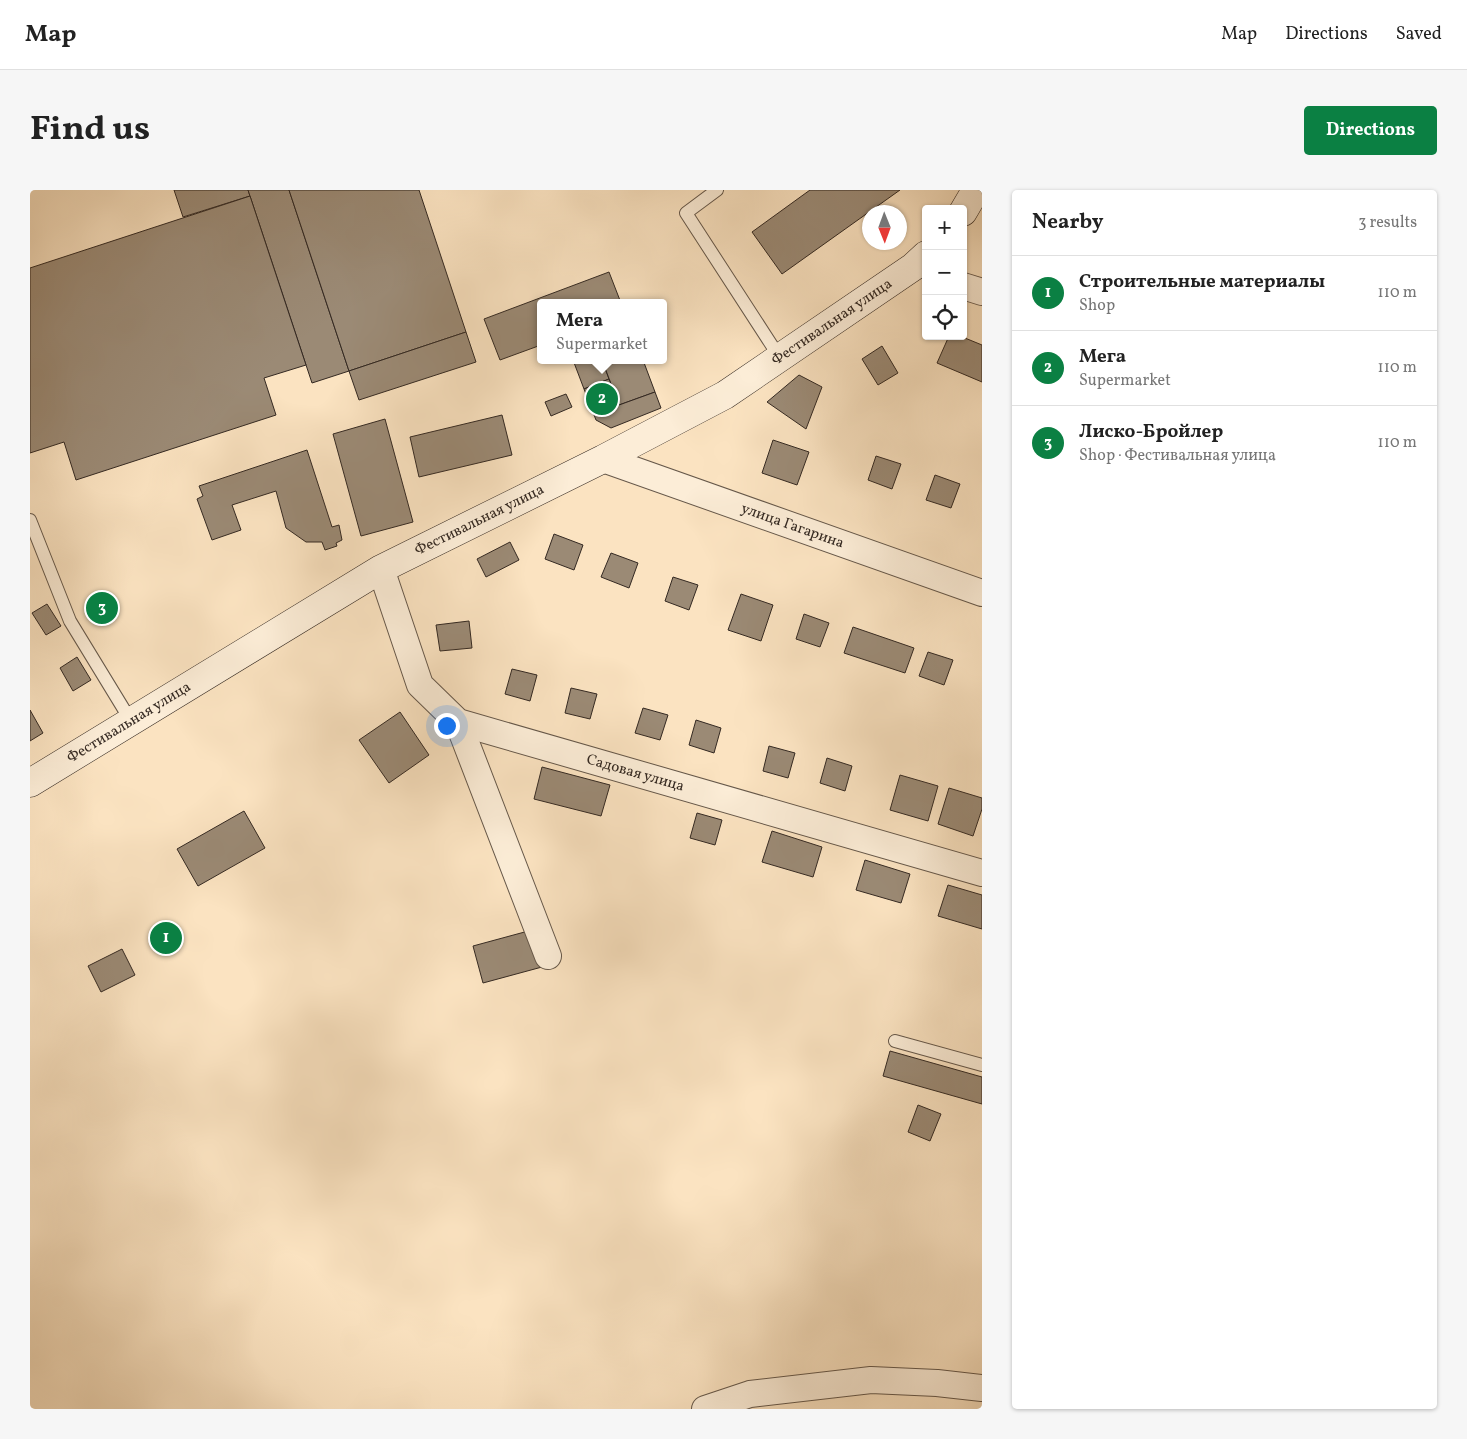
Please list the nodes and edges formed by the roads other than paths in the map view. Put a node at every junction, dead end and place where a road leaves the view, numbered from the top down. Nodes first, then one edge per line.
1 (717, 190) edge
2 (976, 190) edge
3 (967, 205) edge
4 (921, 265) edge
5 (967, 287) edge
6 (982, 292) edge
7 (780, 358) junction
8 (603, 459) junction
9 (30, 520) edge
10 (381, 569) junction
11 (982, 593) edge
12 (131, 721) junction
13 (458, 722) junction
14 (30, 783) edge
15 (982, 873) edge
16 (548, 956) dead end
17 (895, 1040) dead end
18 (982, 1065) edge
19 (982, 1388) edge
20 (705, 1409) edge

1 - 7 lane
2 - 3 main road
4 - 7 main road, Фестивальная улица
5 - 6 street
7 - 8 main road, Фестивальная улица
8 - 10 main road, Фестивальная улица
8 - 11 street, улица Гагарина
9 - 12 lane
10 - 12 main road, Фестивальная улица
10 - 13 street, Садовая улица
12 - 14 main road, Фестивальная улица
13 - 15 street, Садовая улица
13 - 16 street
17 - 18 lane
19 - 20 street

